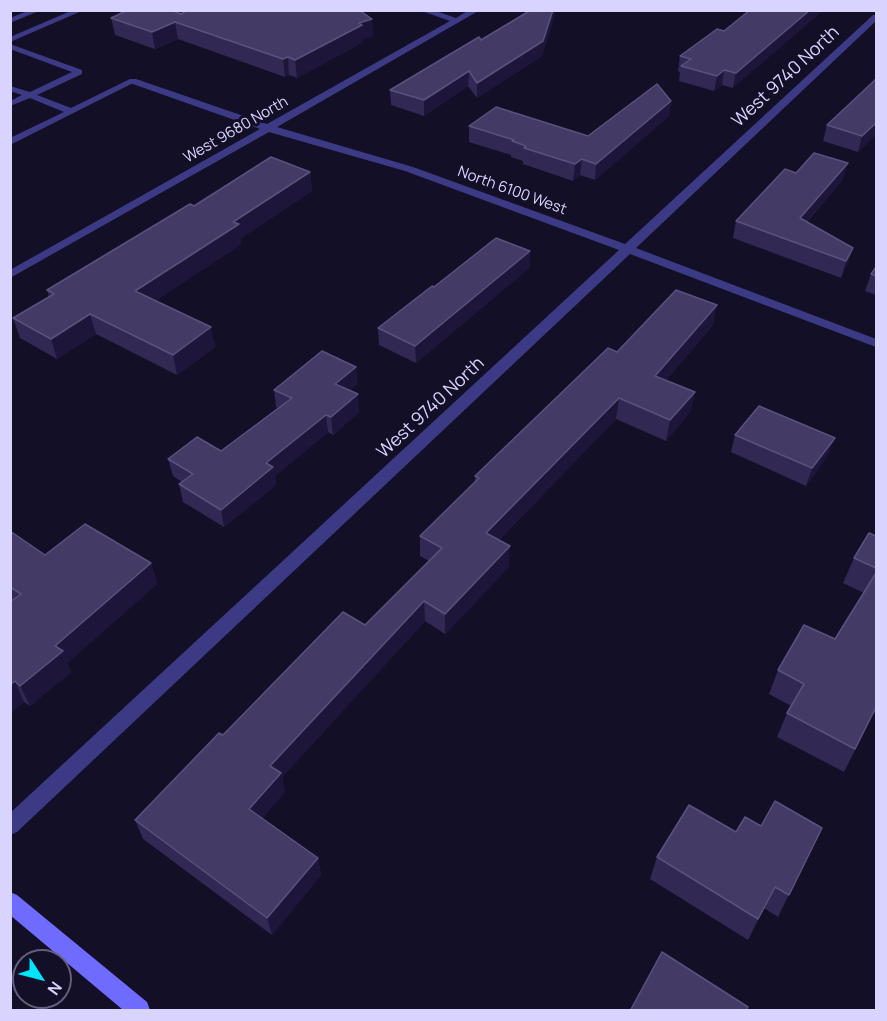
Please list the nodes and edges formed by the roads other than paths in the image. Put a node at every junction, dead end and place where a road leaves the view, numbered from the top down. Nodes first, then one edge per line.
1 (38, 10) edge
2 (81, 10) edge
3 (423, 10) edge
4 (476, 10) edge
5 (876, 17) edge
6 (10, 21) edge
7 (458, 21) junction
8 (10, 40) edge
9 (10, 46) edge
10 (133, 81) joint
11 (10, 88) edge
12 (30, 95) junction
13 (10, 104) edge
14 (70, 111) junction
15 (268, 128) junction
16 (10, 142) edge
17 (628, 249) junction
18 (10, 275) edge
19 (876, 343) edge
20 (10, 826) edge
21 (10, 902) edge
22 (139, 1011) edge

1 - 6 lane
2 - 8 lane
3 - 7 street
4 - 7 street, West 9680 North
5 - 17 street, West 9740 North
7 - 15 street, West 9680 North
9 - 12 lane
10 - 14 lane
10 - 15 street, North 6100 West
11 - 12 lane
12 - 13 lane
12 - 14 lane
14 - 16 lane
15 - 17 street, North 6100 West
15 - 18 street, West 9680 North
17 - 19 street, North 6100 West
17 - 20 street, West 9740 North
21 - 22 street

